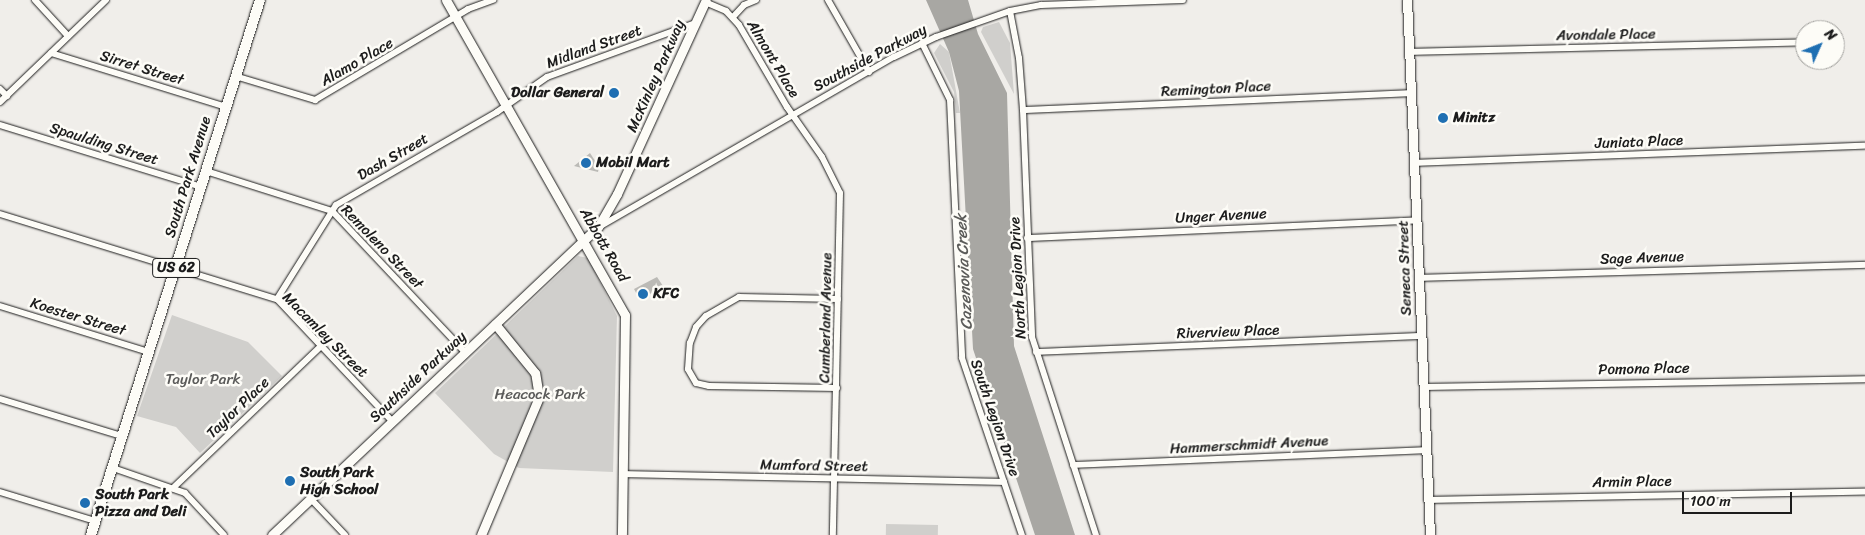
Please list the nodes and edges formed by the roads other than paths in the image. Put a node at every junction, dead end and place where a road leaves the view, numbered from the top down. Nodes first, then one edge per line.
1 (35, 0) edge
2 (106, 0) edge
3 (260, 0) edge
4 (446, 0) edge
5 (493, 0) edge
6 (756, 0) edge
7 (828, 0) edge
8 (1184, 0) edge
9 (1407, 0) edge
10 (705, 1) edge
11 (1010, 11) junction
12 (456, 17) junction
13 (733, 18) junction
14 (695, 23) junction
15 (68, 36) junction
16 (1795, 42) edge
17 (922, 43) junction
18 (52, 52) junction
19 (1409, 52) junction
20 (869, 72) junction
21 (235, 76) junction
22 (0, 89) edge
23 (1411, 93) junction
24 (6, 96) junction
25 (0, 102) edge
26 (506, 104) junction
27 (226, 106) junction
28 (1023, 110) junction
29 (794, 115) junction
30 (0, 125) edge
31 (1865, 146) edge
32 (1414, 163) junction
33 (206, 171) junction
34 (201, 187) junction
35 (332, 211) junction
36 (0, 214) edge
37 (1416, 220) junction
38 (598, 227) junction
39 (1027, 238) junction
40 (585, 240) junction
41 (1865, 265) edge
42 (175, 269) junction
43 (1419, 278) junction
44 (277, 299) junction
45 (838, 299) junction
46 (0, 306) edge
47 (495, 324) junction
48 (1422, 336) junction
49 (321, 346) junction
50 (148, 352) junction
51 (465, 352) junction
52 (1036, 352) junction
53 (1865, 379) edge
54 (1424, 387) junction
55 (837, 388) junction
56 (0, 399) edge
57 (392, 421) junction
58 (122, 436) junction
59 (1427, 450) junction
60 (1073, 465) junction
61 (113, 468) junction
62 (623, 474) junction
63 (835, 479) junction
64 (1004, 482) junction
65 (174, 488) junction
66 (0, 492) edge
67 (1865, 492) edge
68 (310, 498) junction
69 (1429, 500) junction
70 (95, 521) junction
71 (91, 535) edge
72 (224, 535) edge
73 (272, 535) edge
74 (344, 535) edge
75 (481, 535) edge
76 (622, 535) edge
77 (833, 535) edge
78 (1022, 535) edge
79 (1096, 535) edge
80 (1430, 535) edge

1 - 15 street
2 - 15 street
3 - 21 main road, South Park Avenue / US 62
4 - 12 street, Abbott Road
5 - 12 street, Alamo Place
6 - 13 street
7 - 20 street
8 - 11 street, Southside Parkway
9 - 19 street, Seneca Street
10 - 13 street, Almont Place
10 - 14 street, McKinley Parkway
11 - 17 street, Southside Parkway
11 - 28 street, North Legion Drive
12 - 21 street, Alamo Place
12 - 26 street, Abbott Road
13 - 29 street, Almont Place
14 - 26 street, Midland Street
14 - 38 street, McKinley Parkway
15 - 18 street
16 - 19 street, Avondale Place
17 - 20 street, Southside Parkway
17 - 64 street, South Legion Drive
18 - 24 street
18 - 27 street, Sirret Street
19 - 23 street, Seneca Street
20 - 29 street, Southside Parkway
21 - 27 main road, South Park Avenue / US 62
22 - 24 street
23 - 28 street, Remington Place
23 - 32 street, Seneca Street
24 - 25 street
26 - 35 street, Dash Street
26 - 40 street, Abbott Road
27 - 33 main road, South Park Avenue / US 62
28 - 39 street, North Legion Drive
29 - 38 street, Southside Parkway
29 - 45 street, Cumberland Avenue
30 - 34 street, Spaulding Street
31 - 32 street, Juniata Place
32 - 37 street, Seneca Street
33 - 34 main road, South Park Avenue / US 62
33 - 35 street, Remoleno Street
34 - 42 main road, South Park Avenue / US 62
35 - 44 street, Dash Street
35 - 51 street, Remoleno Street
36 - 42 street, Macamley Street
37 - 39 street, Unger Avenue
37 - 43 street, Seneca Street
38 - 40 street, McKinley Parkway
39 - 52 street, North Legion Drive
40 - 47 street, Southside Parkway
40 - 62 street, Abbott Road
41 - 43 street, Sage Avenue
42 - 44 street, Macamley Street
42 - 50 main road, South Park Avenue / US 62
43 - 48 street, Seneca Street
44 - 49 street, Macamley Street
45 - 55 street, Cumberland Avenue
45 - 55 street
46 - 50 street, Koester Street
47 - 51 street, Southside Parkway
47 - 75 street
48 - 52 street, Riverview Place
48 - 54 street, Seneca Street
49 - 57 street, Macamley Street
49 - 65 street, Taylor Place
50 - 58 main road, South Park Avenue / US 62
51 - 57 street, Southside Parkway
52 - 60 street, North Legion Drive
53 - 54 street, Pomona Place
54 - 59 street, Seneca Street
55 - 63 street, Cumberland Avenue
56 - 58 street
57 - 68 street, Southside Parkway
58 - 61 main road, South Park Avenue / US 62
59 - 60 street, Hammerschmidt Avenue
59 - 69 street, Seneca Street
60 - 79 street, North Legion Drive
61 - 65 street
61 - 70 main road, South Park Avenue / US 62
62 - 63 street, Mumford Street
62 - 76 street, Abbott Road
63 - 64 street, Mumford Street
63 - 77 street, Cumberland Avenue
64 - 78 street, South Legion Drive
65 - 72 street
66 - 70 street
67 - 69 street, Armin Place
68 - 73 street, Southside Parkway
68 - 74 street
69 - 80 street, Seneca Street
70 - 71 main road, South Park Avenue / US 62

